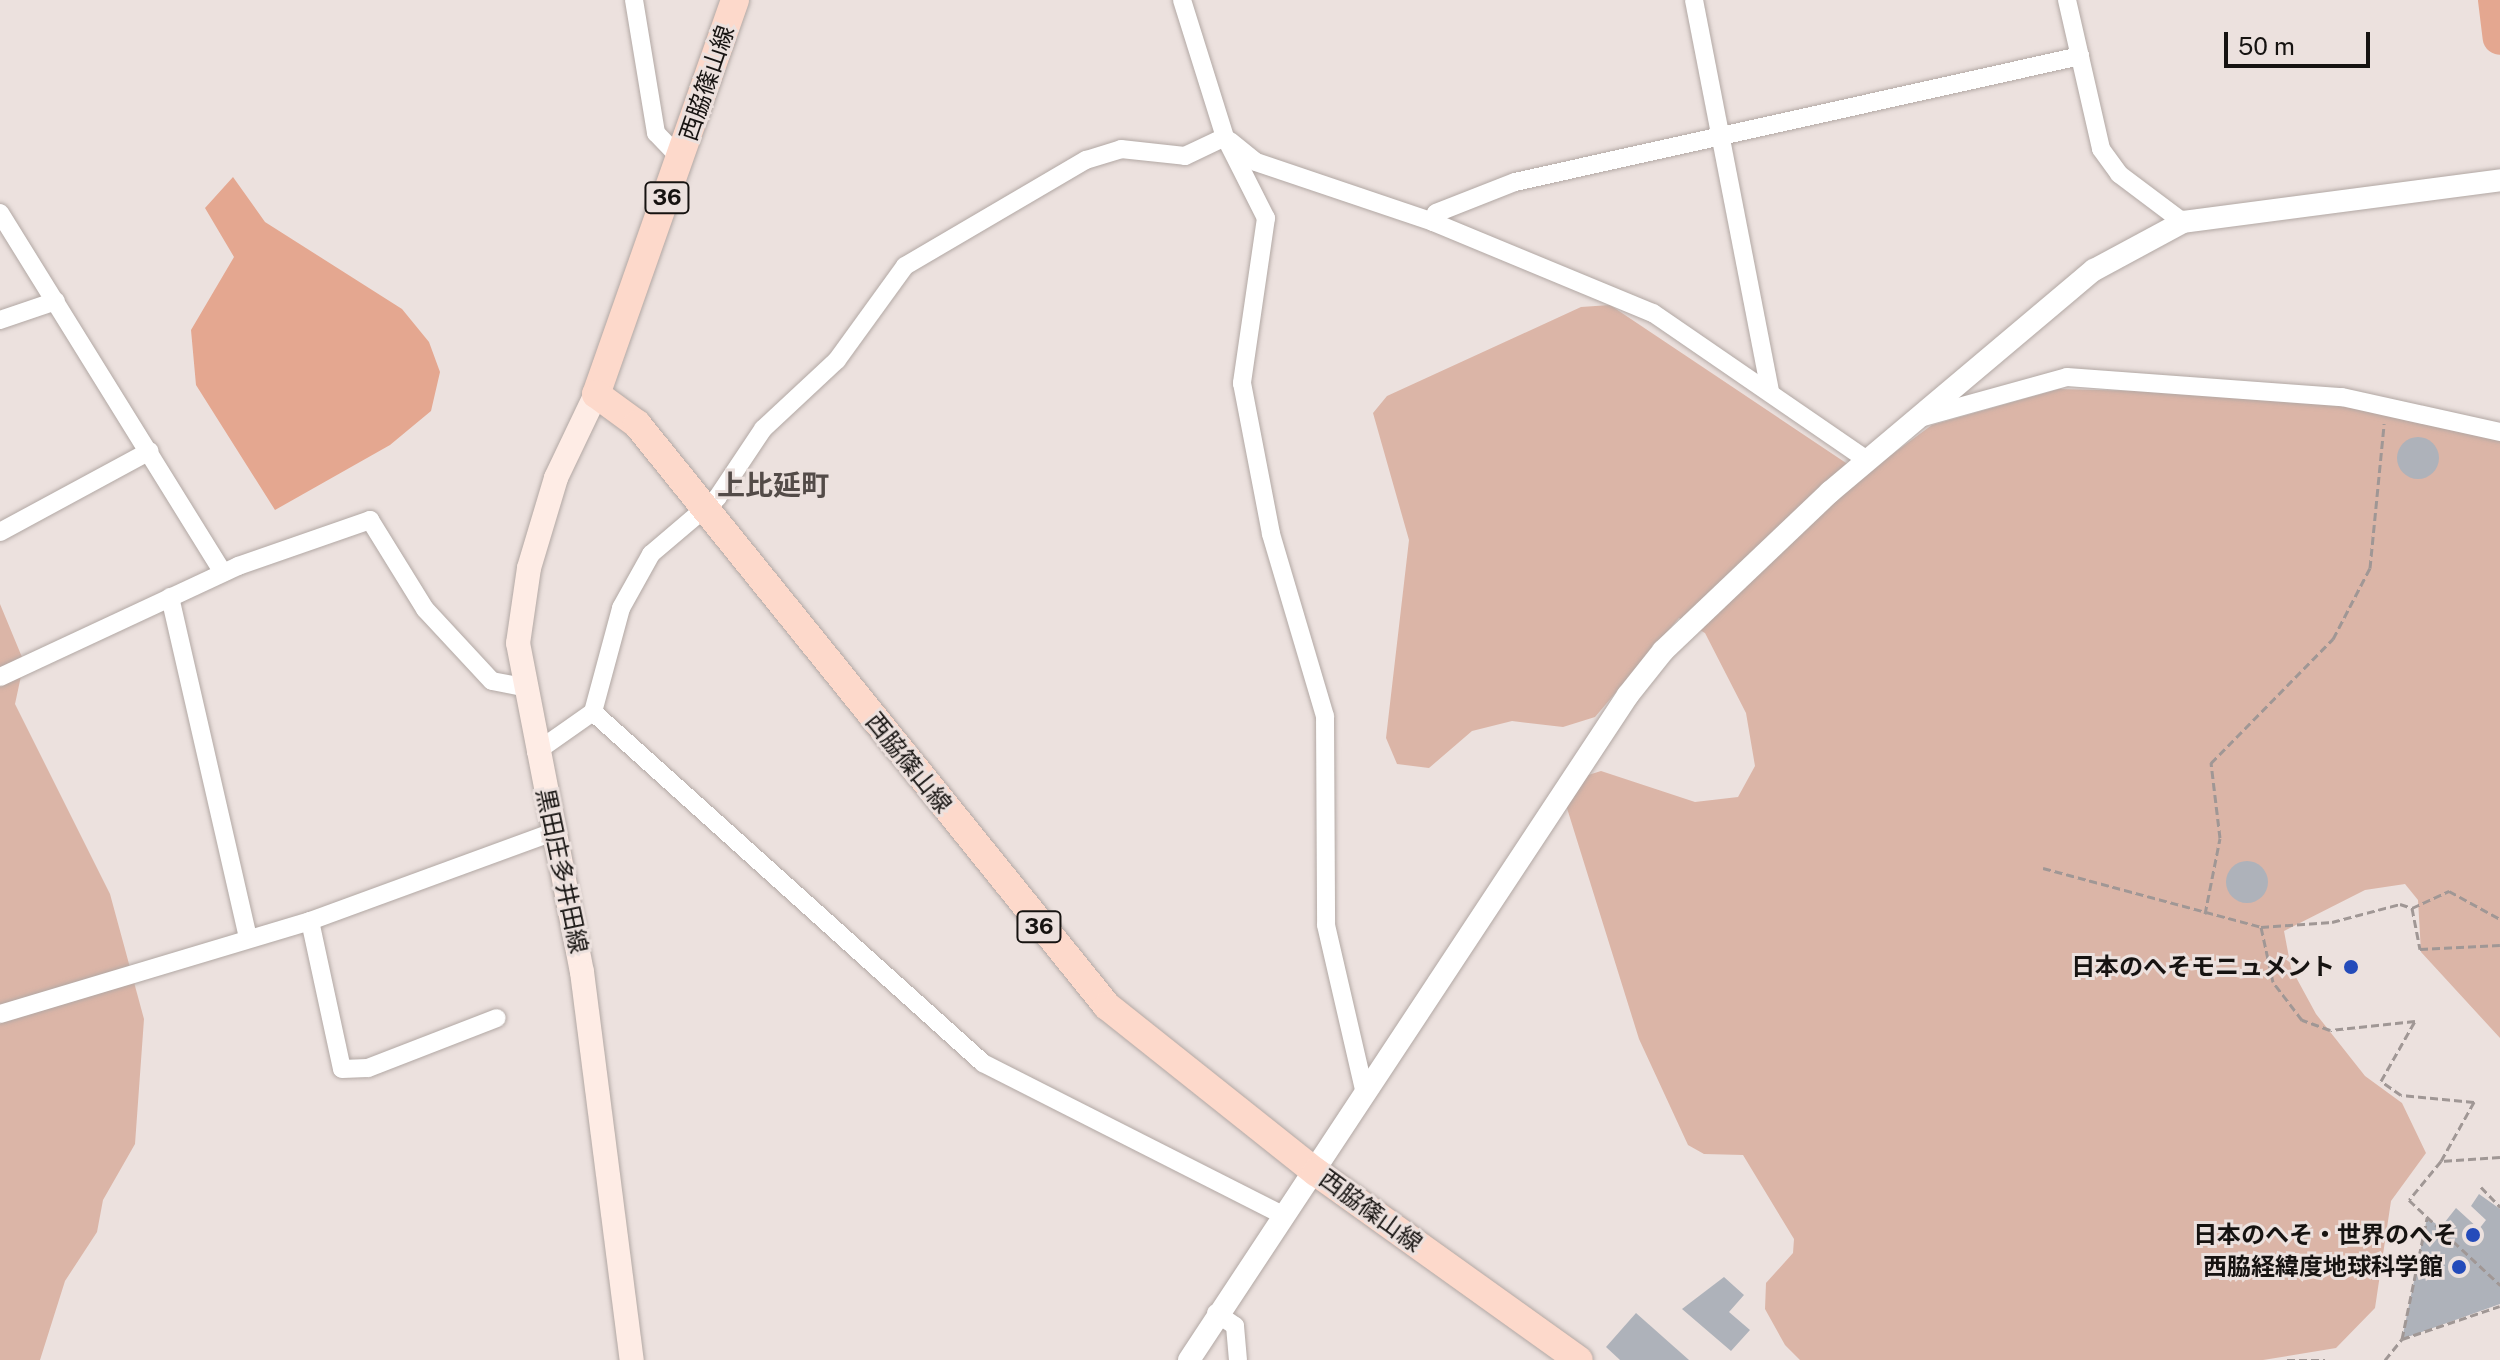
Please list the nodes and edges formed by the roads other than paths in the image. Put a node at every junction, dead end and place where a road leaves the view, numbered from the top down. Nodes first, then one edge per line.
1 (634, 0) edge
2 (735, 0) edge
3 (1182, 0) edge
4 (1694, 0) edge
5 (2067, 0) edge
6 (2080, 56) junction
7 (1225, 137) junction
8 (1720, 137) junction
9 (681, 159) junction
10 (2500, 180) edge
11 (0, 213) edge
12 (1433, 222) junction
13 (2183, 222) junction
14 (56, 301) junction
15 (0, 320) edge
16 (1770, 390) junction
17 (596, 394) junction
18 (1923, 417) junction
19 (2500, 432) edge
20 (150, 451) junction
21 (1868, 461) junction
22 (705, 510) junction
23 (0, 532) edge
24 (223, 572) junction
25 (170, 597) junction
26 (0, 677) edge
27 (522, 687) junction
28 (593, 712) junction
29 (536, 752) junction
30 (556, 831) junction
31 (310, 921) junction
32 (248, 938) junction
33 (0, 1014) edge
34 (497, 1018) dead end
35 (1365, 1094) junction
36 (1316, 1172) junction
37 (1280, 1214) junction
38 (1216, 1313) junction
39 (632, 1360) edge
40 (1189, 1360) edge
41 (1238, 1360) edge
42 (1579, 1360) edge

1 - 9 street
2 - 9 main road, 西脇篠山線 / 36
3 - 7 street
4 - 8 street
5 - 6 street
6 - 8 street
6 - 13 street
7 - 12 street
7 - 22 street
7 - 35 street
8 - 12 street
8 - 16 street
9 - 17 main road, 西脇篠山線 / 36
10 - 13 street
11 - 14 street
12 - 16 street
13 - 18 street
14 - 15 street
14 - 20 street
16 - 21 street
17 - 22 main road, 西脇篠山線 / 36
17 - 27 main road, 黒田庄多井田線
18 - 19 street
18 - 21 street
20 - 23 street
20 - 24 street
21 - 35 street
22 - 28 street
22 - 36 main road, 西脇篠山線 / 36
24 - 25 street
24 - 27 street
25 - 26 street
25 - 32 street
27 - 29 main road, 黒田庄多井田線
28 - 29 street
28 - 37 street
29 - 30 main road, 黒田庄多井田線
30 - 31 street
30 - 39 main road, 黒田庄多井田線
31 - 32 street
31 - 34 street
32 - 33 street
35 - 36 street
36 - 37 street
36 - 42 main road, 西脇篠山線 / 36
37 - 38 street
38 - 40 street
38 - 41 street

